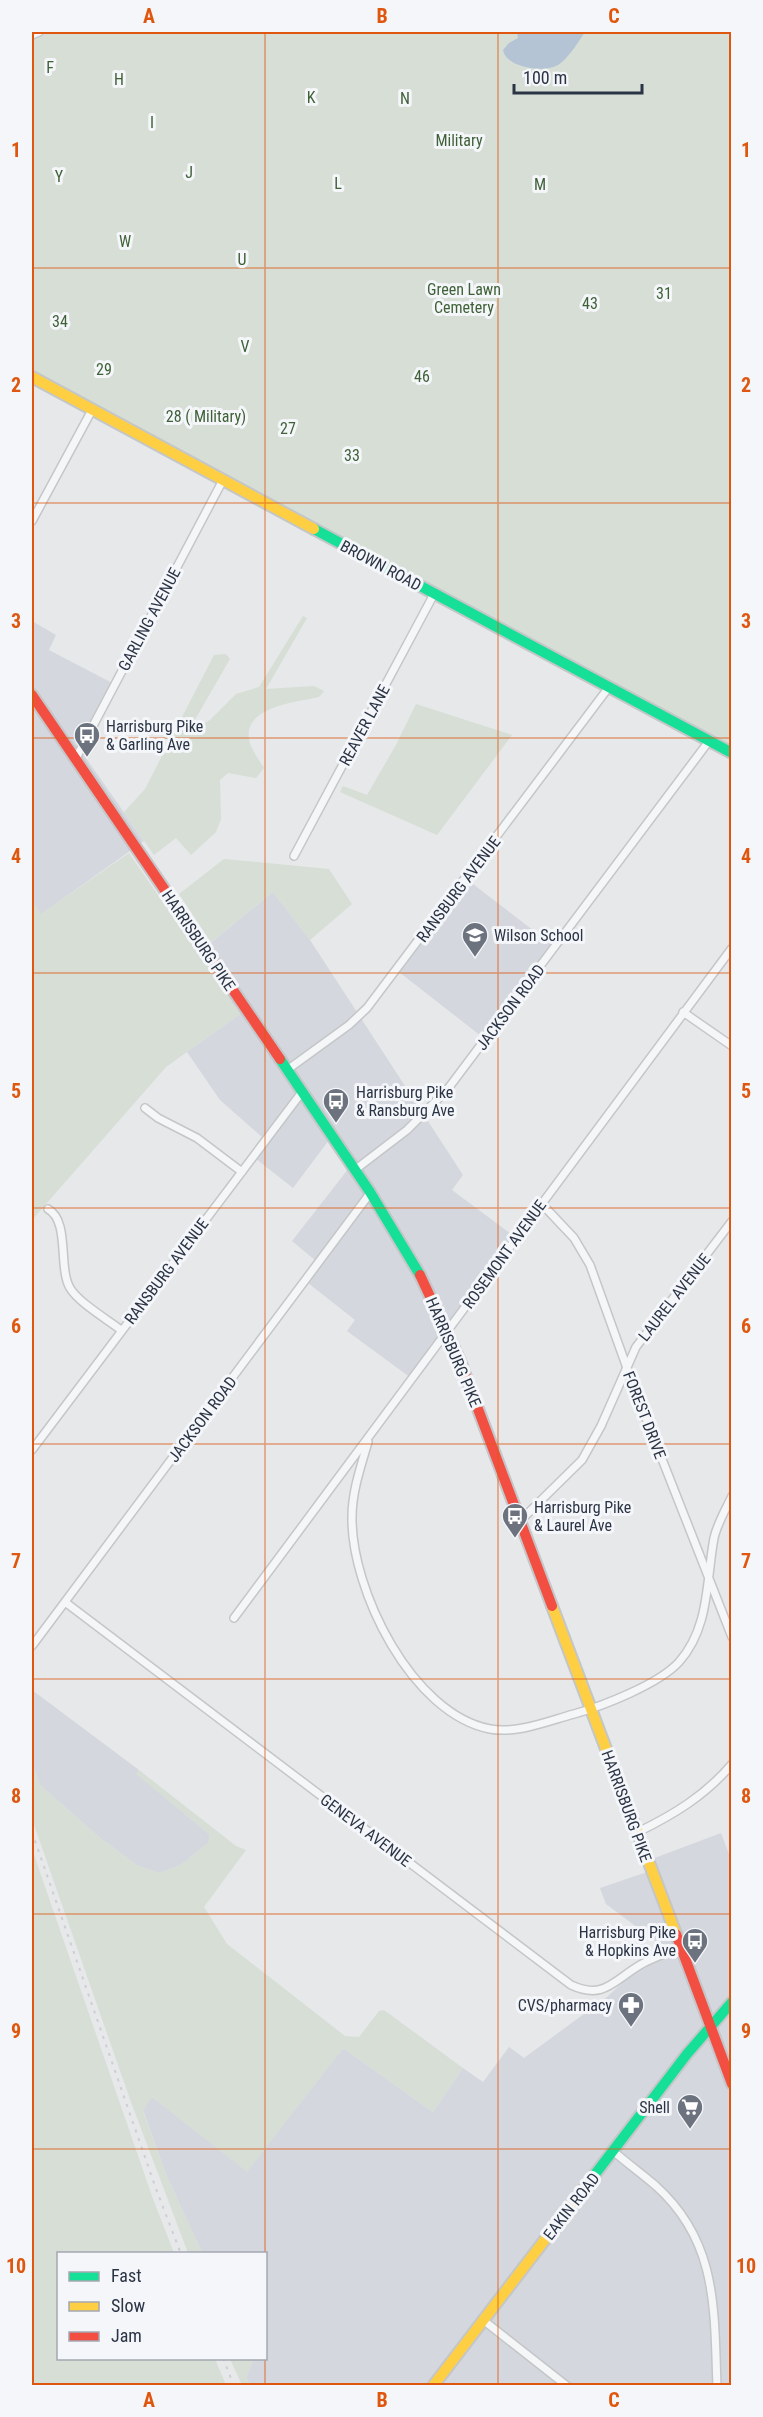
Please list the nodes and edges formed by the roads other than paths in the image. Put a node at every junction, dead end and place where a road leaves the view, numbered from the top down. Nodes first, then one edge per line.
1 (39, 32) edge
2 (32, 35) edge
3 (32, 377) edge
4 (92, 410) junction
5 (223, 480) junction
6 (32, 521) edge
7 (434, 594) junction
8 (609, 687) junction
9 (32, 695) edge
10 (709, 741) junction
11 (732, 753) edge
12 (76, 758) junction
13 (294, 856) dead end
14 (732, 948) edge
15 (683, 1012) junction
16 (732, 1046) edge
17 (287, 1070) junction
18 (302, 1092) junction
19 (145, 1108) dead end
20 (356, 1169) junction
21 (242, 1172) junction
22 (371, 1192) junction
23 (541, 1203) junction
24 (48, 1209) dead end
25 (732, 1221) edge
26 (121, 1330) junction
27 (448, 1331) junction
28 (627, 1366) junction
29 (369, 1436) junction
30 (32, 1450) edge
31 (732, 1496) edge
32 (520, 1521) junction
33 (710, 1577) junction
34 (65, 1602) junction
35 (234, 1618) dead end
36 (732, 1637) edge
37 (32, 1646) edge
38 (591, 1710) junction
39 (732, 1764) edge
40 (636, 1833) junction
41 (680, 1948) junction
42 (732, 2002) edge
43 (710, 2028) junction
44 (732, 2084) edge
45 (613, 2151) junction
46 (483, 2320) junction
47 (432, 2385) edge
48 (567, 2385) edge
49 (717, 2385) edge

1 - 2 street
3 - 4 main road, BROWN ROAD
4 - 5 main road, BROWN ROAD
4 - 6 street
5 - 7 main road, BROWN ROAD
5 - 12 street, GARLING AVENUE
7 - 8 main road, BROWN ROAD
7 - 13 street, REAVER LANE
8 - 10 main road, BROWN ROAD
8 - 17 street, RANSBURG AVENUE
9 - 12 main road, HARRISBURG PIKE
10 - 11 main road, BROWN ROAD
10 - 20 street, JACKSON ROAD
12 - 17 main road, HARRISBURG PIKE
14 - 15 street, ROSEMONT AVENUE
15 - 16 street
15 - 23 street, ROSEMONT AVENUE
17 - 18 main road, HARRISBURG PIKE
18 - 20 main road, HARRISBURG PIKE
18 - 21 street, RANSBURG AVENUE
19 - 21 street
20 - 22 main road, HARRISBURG PIKE
21 - 26 street, RANSBURG AVENUE
22 - 27 main road, HARRISBURG PIKE
22 - 34 street, JACKSON ROAD
23 - 27 street, ROSEMONT AVENUE
23 - 28 street, FOREST DRIVE
24 - 26 street
25 - 28 street, LAUREL AVENUE
26 - 30 street, RANSBURG AVENUE
27 - 29 street, ROSEMONT AVENUE
27 - 32 main road, HARRISBURG PIKE
28 - 32 street, LAUREL AVENUE
28 - 33 street, FOREST DRIVE
29 - 35 street, ROSEMONT AVENUE
29 - 38 street
31 - 33 street
32 - 38 main road, HARRISBURG PIKE
33 - 36 street, FOREST DRIVE
33 - 38 street
34 - 37 street, JACKSON ROAD
34 - 41 street, GENEVA AVENUE
38 - 40 main road, HARRISBURG PIKE
39 - 40 street
40 - 41 main road, HARRISBURG PIKE
41 - 43 main road, HARRISBURG PIKE
42 - 43 main road, EAKIN ROAD
43 - 44 main road, HARRISBURG PIKE
43 - 45 main road, EAKIN ROAD
45 - 46 main road, EAKIN ROAD
45 - 49 street
46 - 47 main road, EAKIN ROAD
46 - 48 street

